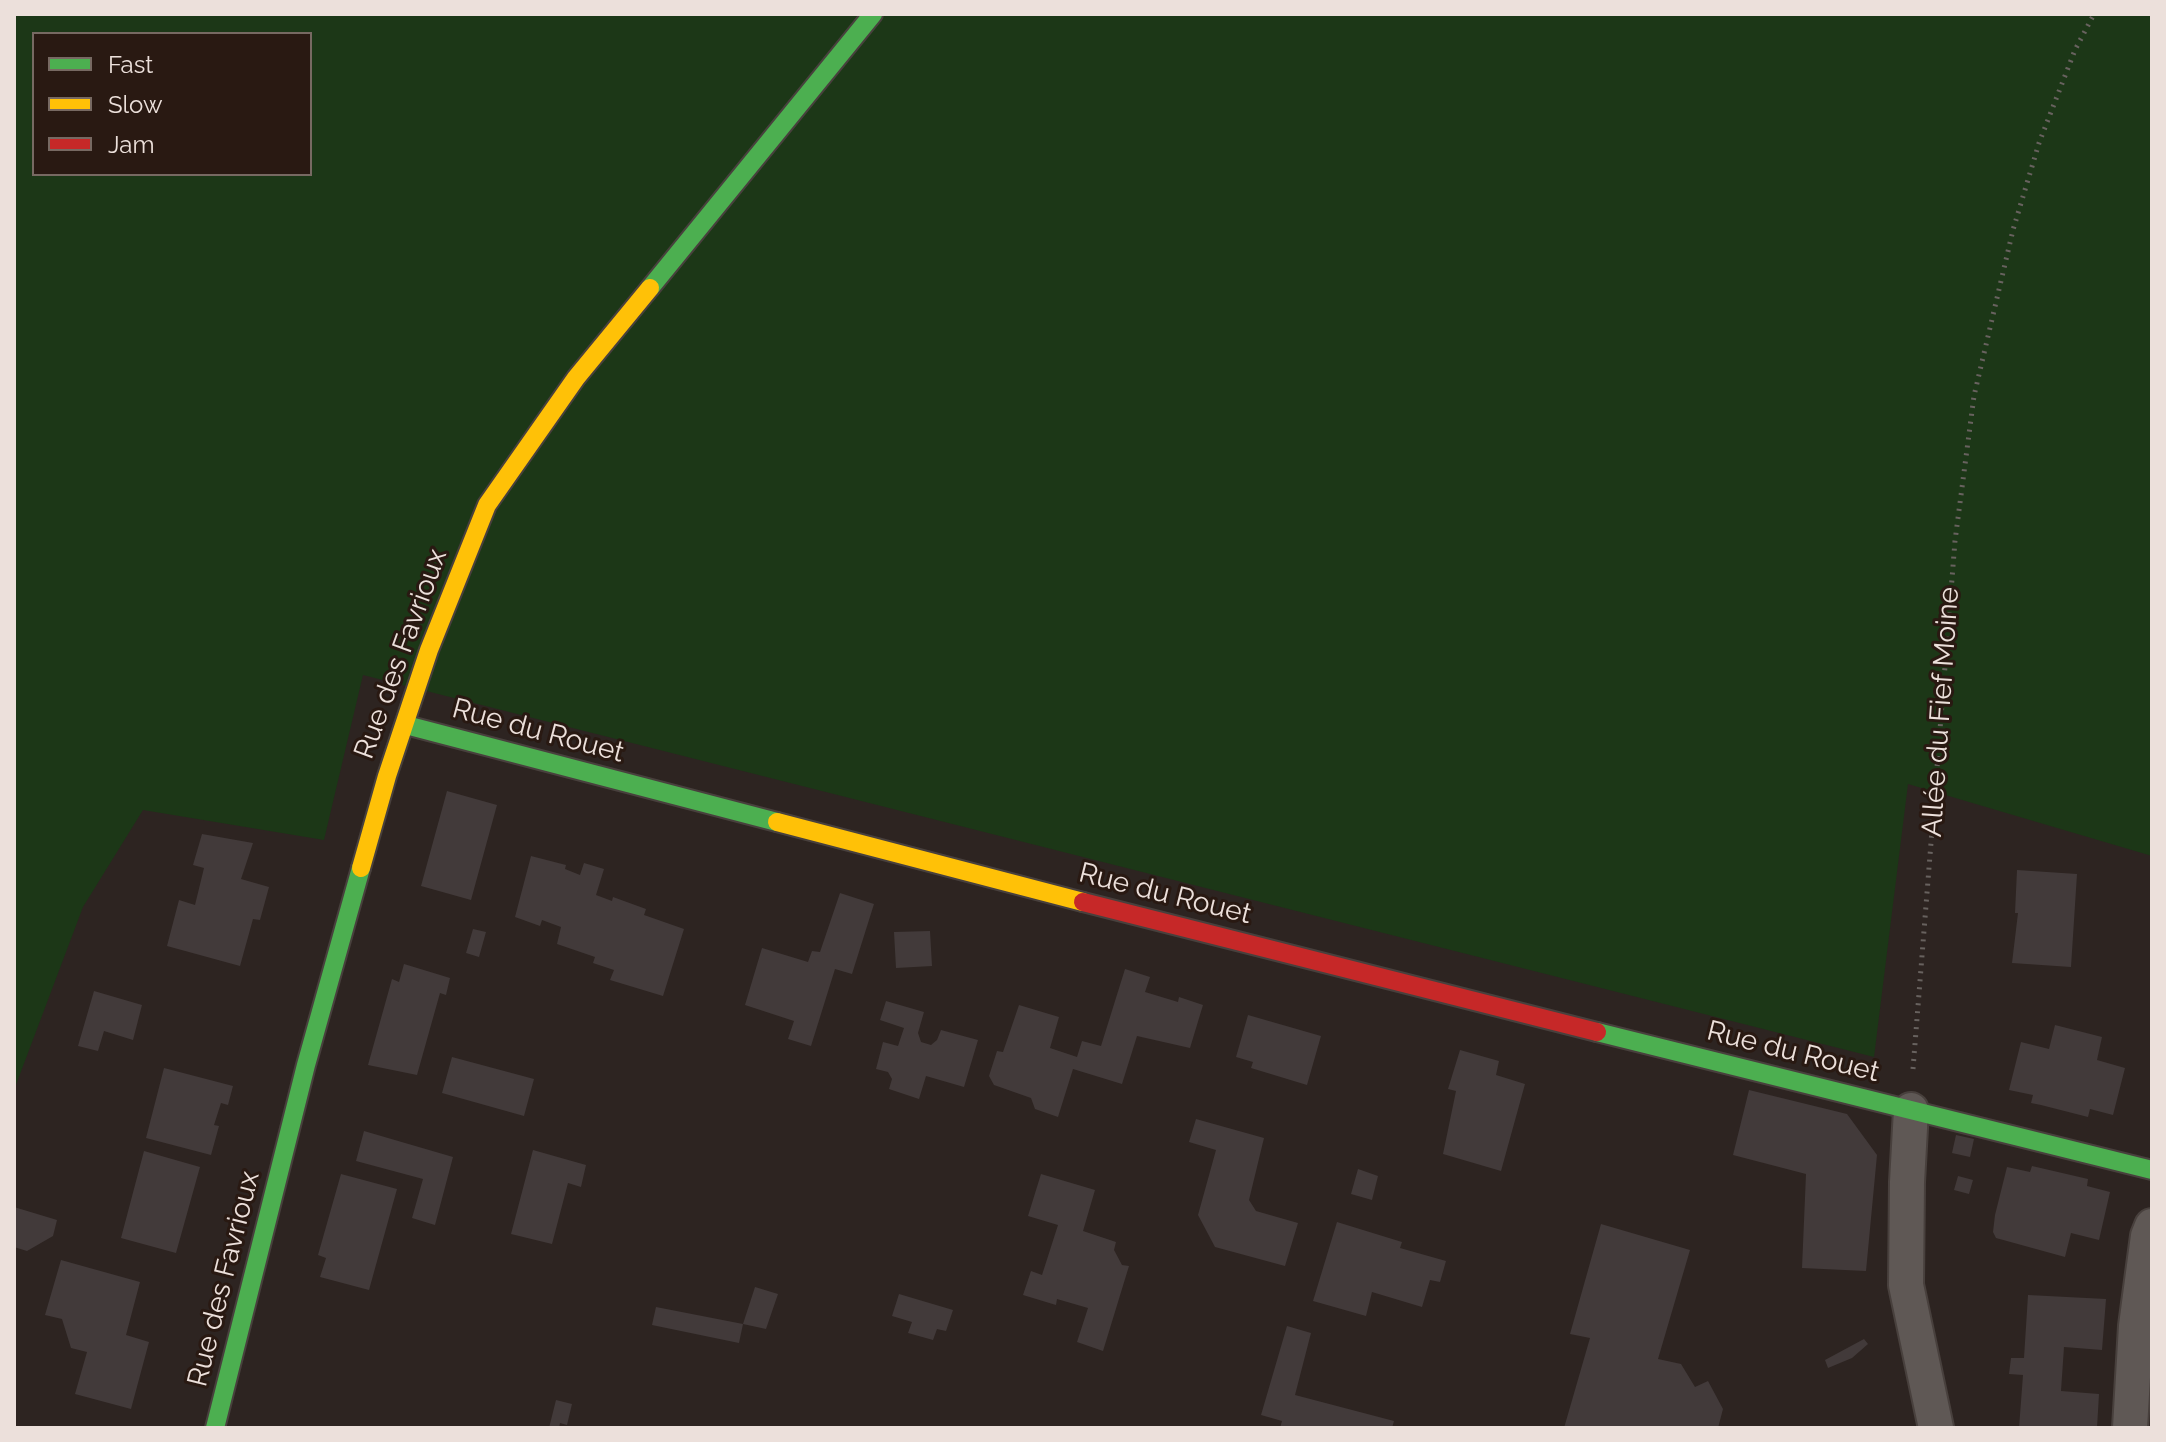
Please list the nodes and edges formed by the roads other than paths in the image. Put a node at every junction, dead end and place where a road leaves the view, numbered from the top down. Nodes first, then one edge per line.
1 (873, 14) edge
2 (406, 725) junction
3 (1911, 1110) junction
4 (2152, 1170) edge
5 (2152, 1226) edge
6 (215, 1428) edge
7 (1936, 1428) edge
8 (2130, 1428) edge

1 - 2 street, Rue des Favrioux
2 - 3 street, Rue du Rouet
2 - 6 street, Rue des Favrioux
3 - 4 street, Rue du Rouet
3 - 7 street
5 - 8 street

